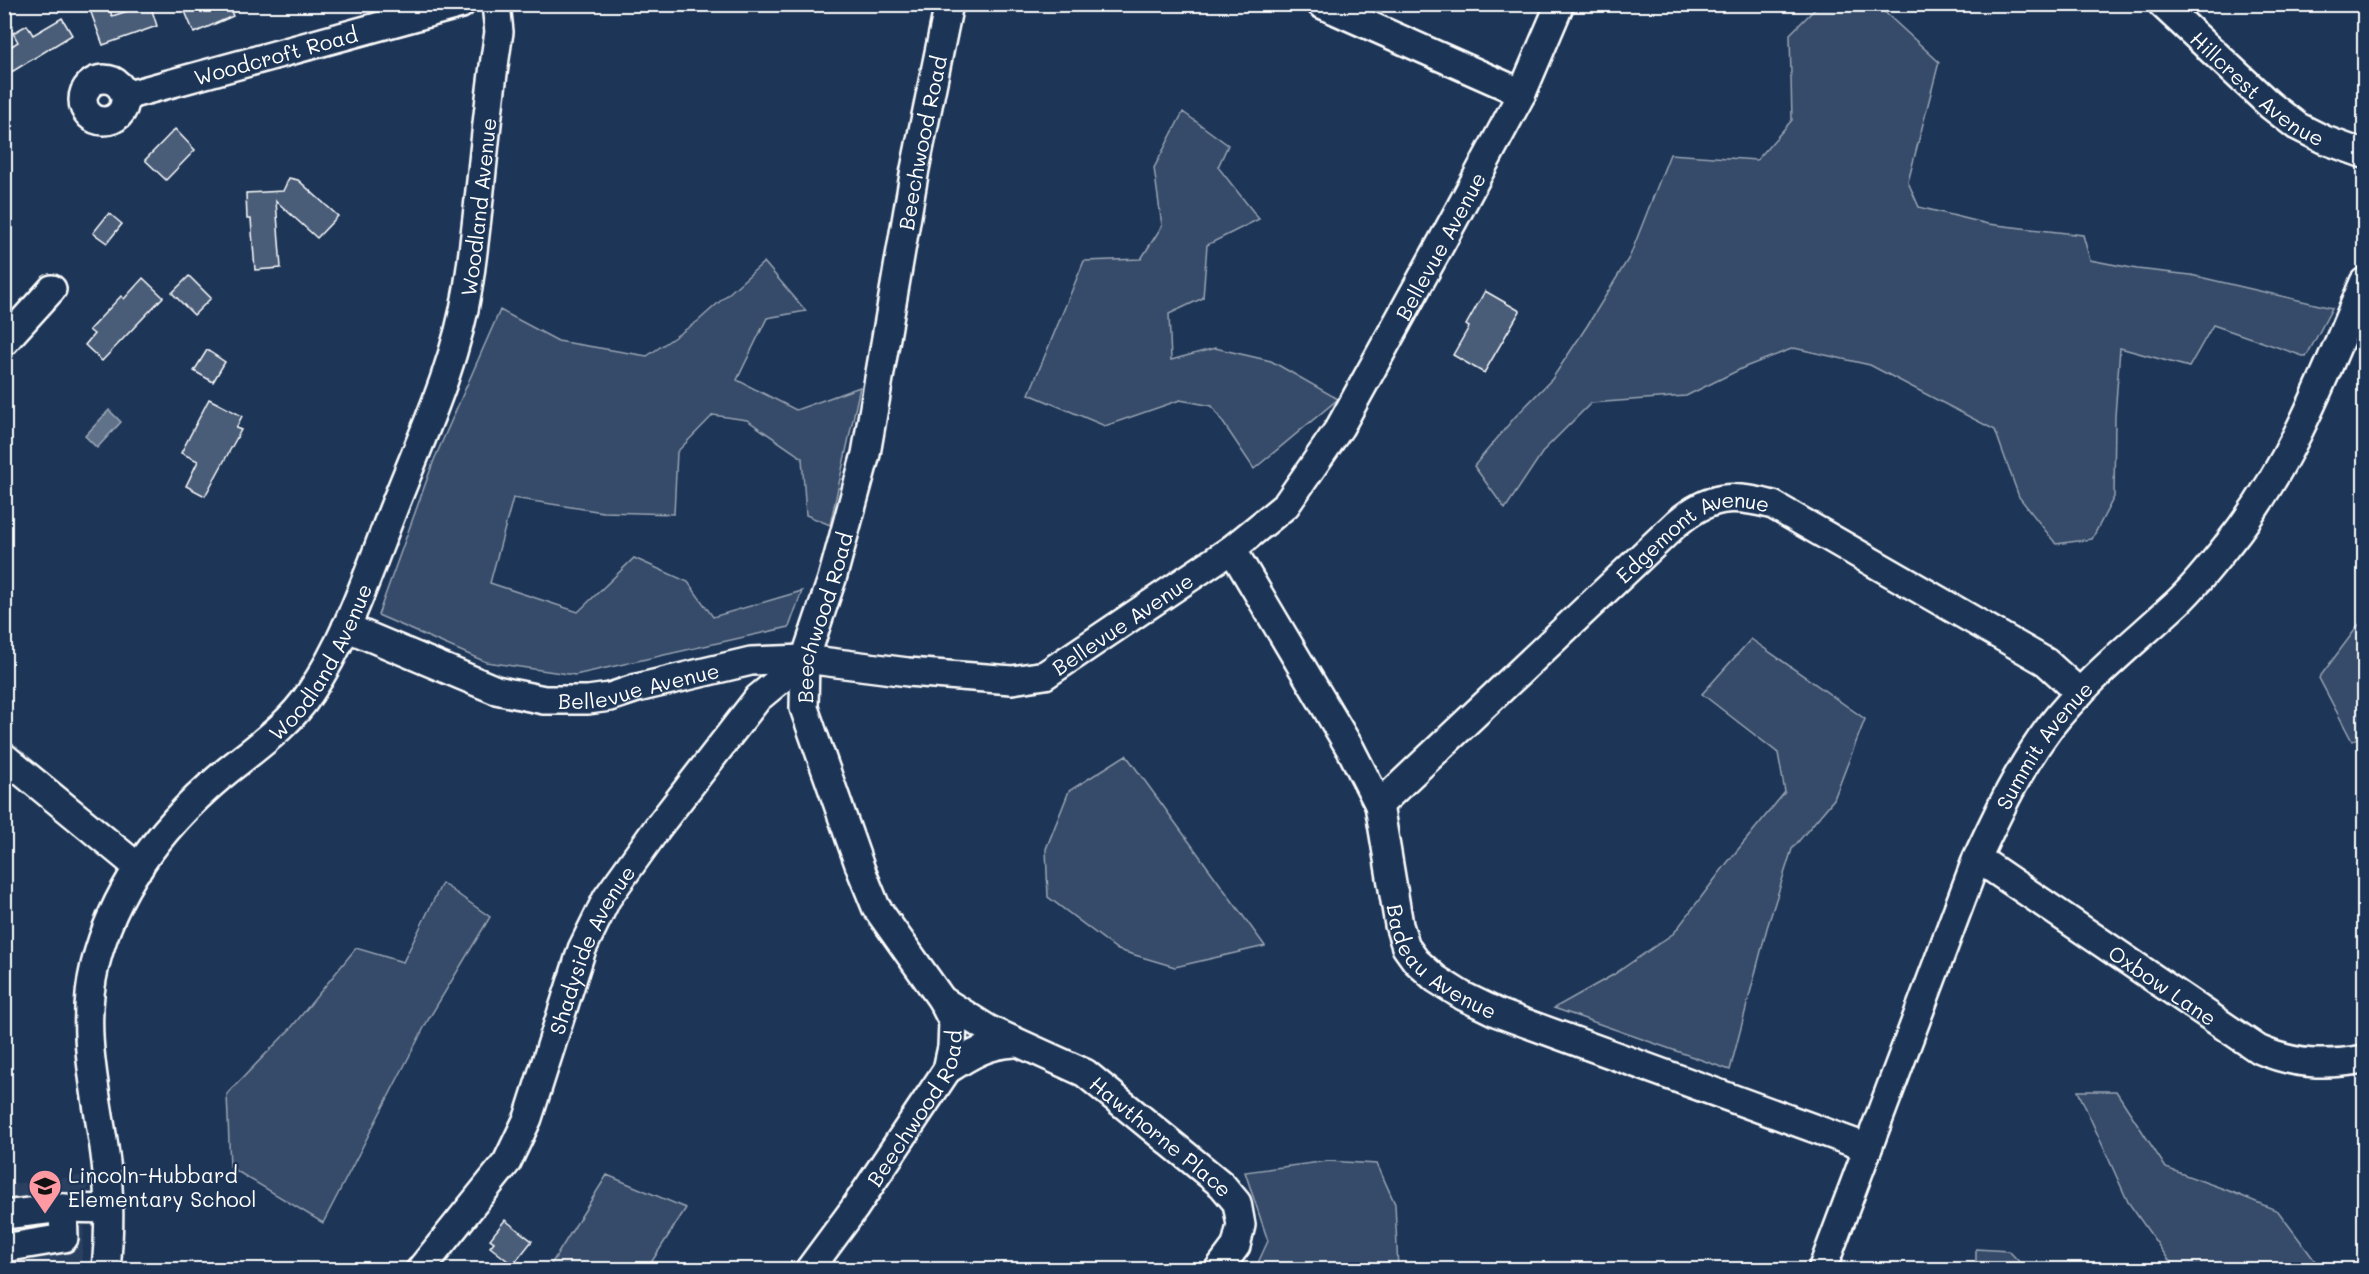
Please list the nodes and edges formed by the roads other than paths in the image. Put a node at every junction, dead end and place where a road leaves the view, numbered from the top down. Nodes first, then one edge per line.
1 (461, 4) edge
2 (496, 4) edge
3 (949, 4) edge
4 (1321, 4) edge
5 (1560, 4) edge
6 (2162, 4) edge
7 (1522, 93) junction
8 (125, 96) dead end
9 (2364, 154) edge
10 (2364, 282) edge
11 (52, 289) dead end
12 (4, 342) edge
13 (1232, 549) junction
14 (346, 627) junction
15 (805, 659) junction
16 (2080, 693) junction
17 (4, 757) edge
18 (1379, 805) junction
19 (1977, 858) junction
20 (139, 867) junction
21 (942, 1000) junction
22 (1014, 1042) junction
23 (2364, 1059) edge
24 (947, 1070) junction
25 (1868, 1148) junction
26 (63, 1208) junction
27 (108, 1209) junction
28 (4, 1215) edge
29 (4, 1248) edge
30 (106, 1269) edge
31 (420, 1269) edge
32 (809, 1269) edge
33 (1218, 1269) edge
34 (1822, 1269) edge

1 - 8 street, Woodcroft Road
2 - 14 street, Woodland Avenue
3 - 15 street, Beechwood Road
4 - 7 street
5 - 7 street, Bellevue Avenue
6 - 9 street, Hillcrest Avenue
7 - 13 street, Bellevue Avenue
10 - 16 street, Summit Avenue
11 - 12 street
13 - 15 street, Bellevue Avenue
13 - 18 street, Badeau Avenue
14 - 15 street, Bellevue Avenue
14 - 20 street, Woodland Avenue
15 - 21 street, Beechwood Road
15 - 31 street, Shadyside Avenue
16 - 18 street, Edgemont Avenue
16 - 19 street, Summit Avenue
17 - 20 street
18 - 25 street, Badeau Avenue
19 - 23 street, Oxbow Lane
19 - 25 street, Summit Avenue
20 - 27 street, Woodland Avenue
21 - 22 street, Hawthorne Place
21 - 24 street, Beechwood Road
22 - 24 street
22 - 33 street, Hawthorne Place
24 - 32 street, Beechwood Road
25 - 34 street, Summit Avenue
26 - 27 street
26 - 28 street
26 - 29 street
27 - 30 street, Woodland Avenue

